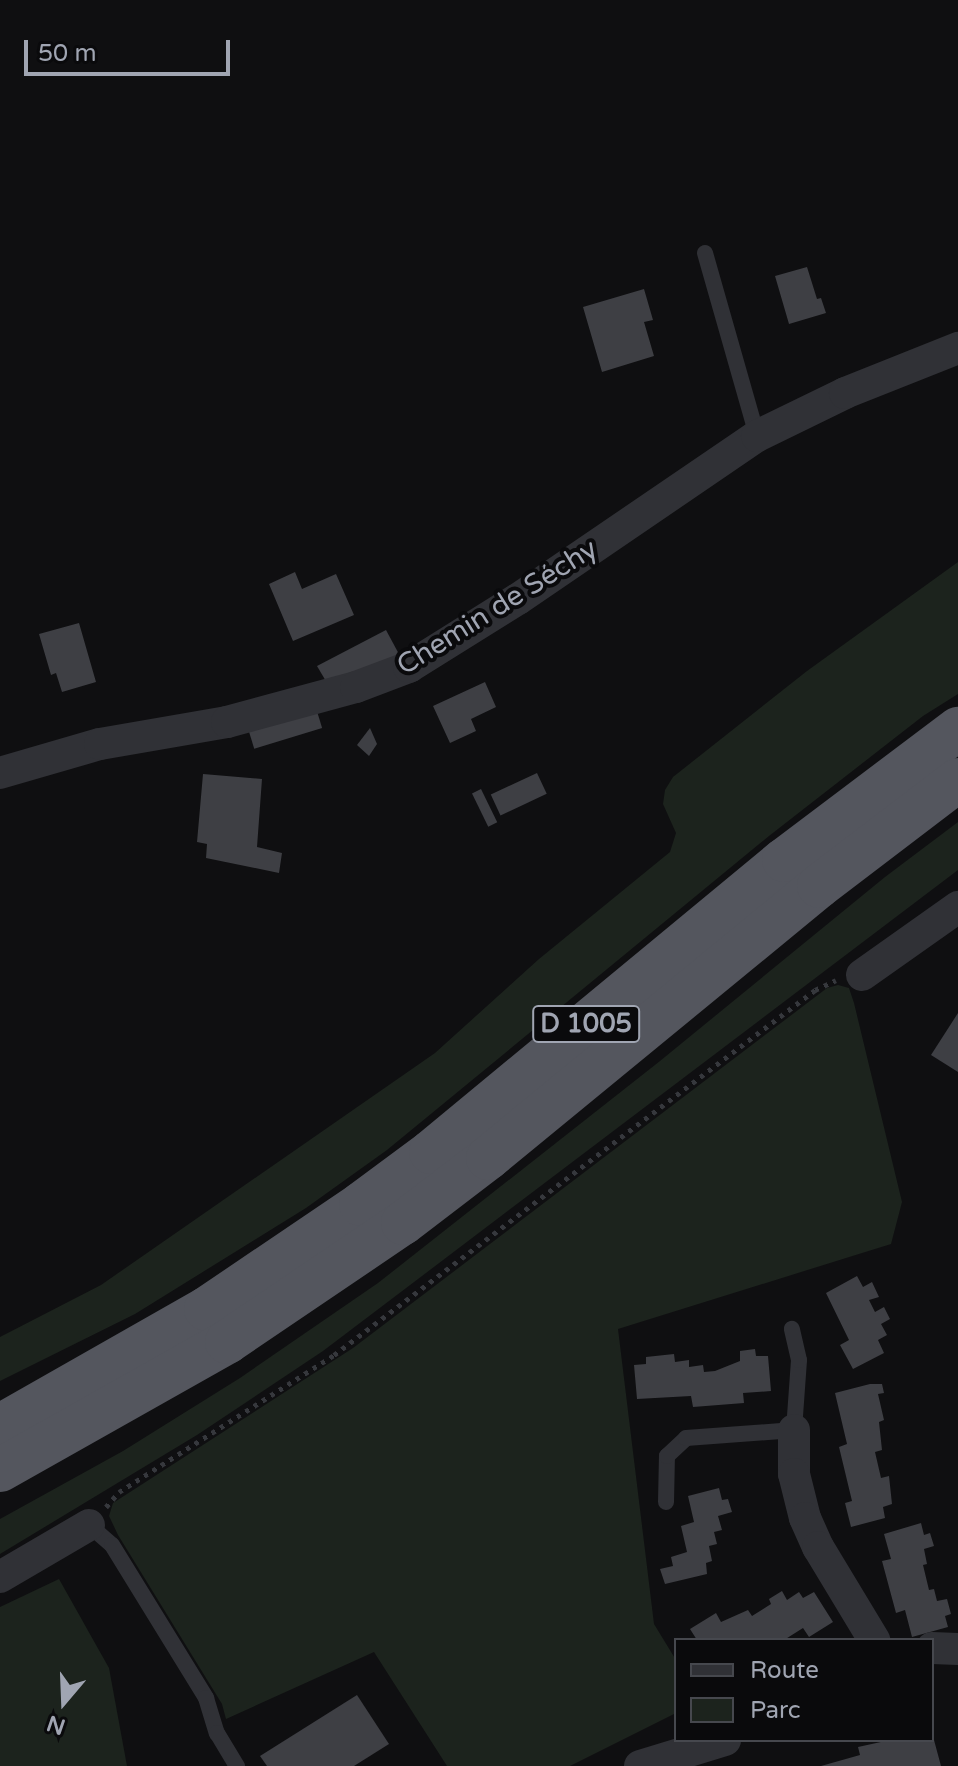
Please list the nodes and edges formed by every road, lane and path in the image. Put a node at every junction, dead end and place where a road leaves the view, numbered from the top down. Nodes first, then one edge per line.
1 (705, 253) dead end
2 (958, 348) edge
3 (757, 436) junction
4 (958, 729) edge
5 (0, 773) edge
6 (958, 780) edge
7 (958, 907) edge
8 (862, 975) joint
9 (792, 1329) dead end
10 (0, 1426) edge
11 (794, 1430) junction
12 (0, 1470) edge
13 (666, 1502) dead end
14 (89, 1525) junction
15 (0, 1577) edge
16 (873, 1638) edge
17 (934, 1648) edge
18 (958, 1649) edge
19 (718, 1742) edge
20 (237, 1766) edge
21 (640, 1766) edge

1 - 3 lane
2 - 3 street, Chemin de Séchy
3 - 5 street, Chemin de Séchy
4 - 10 highway, D 1005
6 - 12 highway, D 1005
7 - 8 street
8 - 14 path
9 - 11 lane
11 - 13 lane
11 - 16 street
14 - 15 street
14 - 20 lane
17 - 18 street
19 - 21 street

